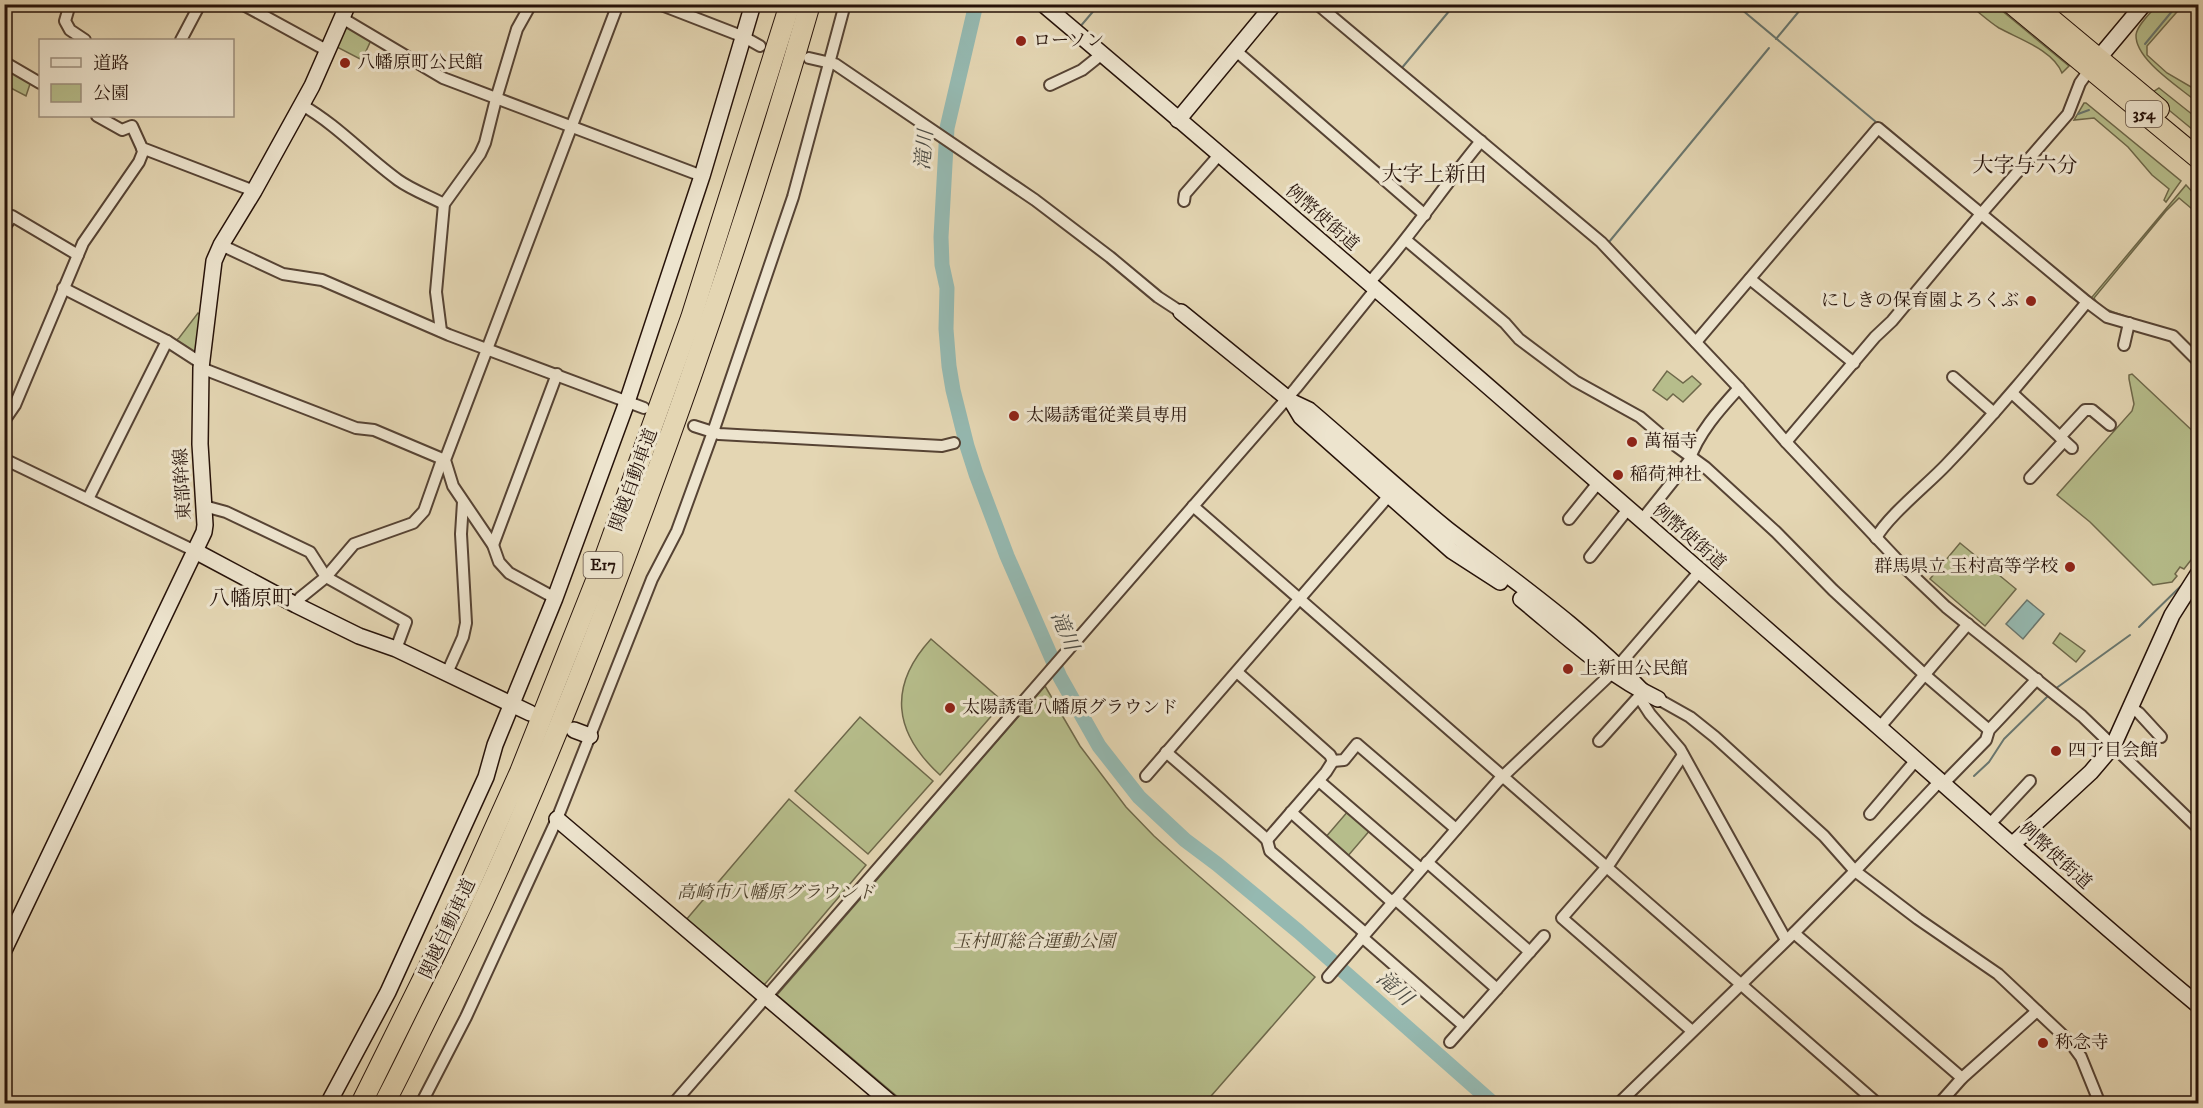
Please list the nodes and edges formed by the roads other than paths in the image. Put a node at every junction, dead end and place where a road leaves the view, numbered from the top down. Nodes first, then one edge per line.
1 (70, 4) edge
2 (200, 4) edge
3 (242, 4) edge
4 (531, 4) edge
5 (618, 4) edge
6 (659, 4) edge
7 (753, 4) edge
8 (790, 4) edge
9 (810, 4) edge
10 (846, 4) edge
11 (1043, 4) edge
12 (1274, 4) edge
13 (1317, 4) edge
14 (2012, 4) edge
15 (2033, 4) edge
16 (2144, 4) edge
17 (345, 11) edge
18 (744, 37) junction
19 (83, 39) edge
20 (182, 39) edge
21 (760, 46) dead end
22 (1235, 50) junction
23 (328, 51) junction
24 (1102, 54) junction
25 (809, 58) dead end
26 (4, 62) edge
27 (829, 62) junction
28 (2094, 63) junction
29 (39, 82) edge
30 (1050, 85) dead end
31 (495, 99) junction
32 (302, 105) junction
33 (99, 117) edge
34 (1178, 120) junction
35 (133, 121) edge
36 (573, 126) junction
37 (1481, 141) junction
38 (2199, 141) edge
39 (142, 148) junction
40 (1219, 155) junction
41 (2199, 158) edge
42 (702, 176) junction
43 (254, 190) junction
44 (1184, 201) dead end
45 (444, 204) junction
46 (1981, 214) junction
47 (1425, 215) junction
48 (4, 228) edge
49 (1406, 240) junction
50 (221, 244) junction
51 (78, 255) junction
52 (1750, 279) junction
53 (1371, 287) junction
54 (63, 288) junction
55 (2087, 302) junction
56 (1181, 312) joint
57 (2129, 323) junction
58 (441, 331) junction
59 (167, 341) junction
60 (1696, 342) junction
61 (2124, 345) dead end
62 (488, 350) junction
63 (2199, 361) edge
64 (1854, 363) junction
65 (201, 365) junction
66 (557, 374) junction
67 (1953, 377) dead end
68 (1739, 388) junction
69 (2013, 393) junction
70 (4, 398) edge
71 (1290, 400) junction
72 (627, 402) junction
73 (15, 405) junction
74 (644, 408) dead end
75 (1994, 413) junction
76 (4, 422) edge
77 (2110, 425) dead end
78 (694, 426) dead end
79 (713, 432) junction
80 (1786, 442) junction
81 (2066, 442) junction
82 (954, 443) dead end
83 (1690, 456) junction
84 (4, 459) edge
85 (443, 460) junction
86 (2030, 478) dead end
87 (1598, 483) junction
88 (1393, 490) junction
89 (88, 499) junction
90 (463, 502) junction
91 (204, 506) junction
92 (1193, 506) junction
93 (1628, 509) junction
94 (1569, 519) dead end
95 (1641, 522) junction
96 (1876, 538) junction
97 (493, 545) junction
98 (195, 551) junction
99 (1590, 557) dead end
100 (1699, 572) junction
101 (2199, 574) edge
102 (326, 577) junction
103 (555, 598) junction
104 (1300, 599) junction
105 (296, 605) junction
106 (1968, 624) junction
107 (396, 649) junction
108 (1615, 669) junction
109 (1237, 672) junction
110 (447, 673) junction
111 (1925, 675) junction
112 (2037, 679) junction
113 (1641, 694) junction
114 (1658, 699) joint
115 (512, 704) junction
116 (2132, 708) junction
117 (530, 713) dead end
118 (1879, 728) junction
119 (574, 730) dead end
120 (1989, 730) junction
121 (590, 736) junction
122 (2161, 737) dead end
123 (1599, 741) dead end
124 (2113, 746) junction
125 (1166, 752) junction
126 (1683, 755) junction
127 (1917, 760) junction
128 (1333, 761) junction
129 (1146, 776) dead end
130 (1503, 776) junction
131 (1319, 781) junction
132 (1942, 782) junction
133 (2030, 782) dead end
134 (1291, 812) junction
135 (1870, 813) dead end
136 (557, 819) junction
137 (1990, 824) junction
138 (2199, 828) edge
139 (1456, 829) junction
140 (1267, 840) junction
141 (2013, 844) junction
142 (1424, 866) junction
143 (1607, 867) junction
144 (1856, 871) junction
145 (1393, 901) junction
146 (1363, 935) junction
147 (1544, 936) dead end
148 (1790, 936) junction
149 (4, 950) edge
150 (1530, 952) junction
151 (1328, 976) dead end
152 (1740, 984) junction
153 (1497, 989) junction
154 (766, 995) junction
155 (2199, 1005) edge
156 (2037, 1011) junction
157 (1464, 1026) junction
158 (1692, 1031) junction
159 (1450, 1042) dead end
160 (1962, 1078) junction
161 (328, 1104) edge
162 (361, 1104) edge
163 (384, 1104) edge
164 (421, 1104) edge
165 (673, 1104) edge
166 (892, 1104) edge
167 (1618, 1104) edge
168 (1878, 1104) edge
169 (1940, 1104) edge
170 (2100, 1104) edge

1 - 19 street
2 - 20 street
3 - 23 street
4 - 31 street
5 - 36 street
6 - 18 street
7 - 18 street
8 - 162 highway, 関越自動車道 / E17
9 - 163 highway, 関越自動車道 / E17
10 - 27 street
11 - 24 street, 例幣使街道
12 - 22 street
13 - 37 street
14 - 28 highway, 354
15 - 28 highway, 354
16 - 28 street
17 - 23 street, 東部幹線
17 - 31 street
18 - 21 street
18 - 42 street
22 - 34 street
22 - 47 street
23 - 32 street, 東部幹線
24 - 30 street
24 - 34 street, 例幣使街道
25 - 27 street
26 - 29 street
27 - 56 street
27 - 79 street
28 - 38 highway, 354
28 - 41 highway, 354
28 - 46 street
31 - 36 street
31 - 45 street
32 - 43 street, 東部幹線
32 - 45 street
33 - 35 street
34 - 40 street, 例幣使街道
35 - 39 street
36 - 42 street
36 - 62 street
37 - 47 street
37 - 60 street
39 - 43 street
39 - 51 street
40 - 44 street
40 - 53 street, 例幣使街道
42 - 72 street
43 - 50 street, 東部幹線
45 - 58 street
46 - 52 street
46 - 55 street
46 - 64 street
47 - 49 street
48 - 51 street
49 - 53 street
49 - 83 street
50 - 58 street
50 - 65 street, 東部幹線
51 - 54 street
52 - 60 street
52 - 64 street
53 - 71 street
53 - 87 street, 例幣使街道
54 - 59 street
54 - 73 street
55 - 57 street
55 - 69 street
56 - 71 street
57 - 61 street
57 - 63 street
58 - 62 street
59 - 65 street
59 - 89 street
60 - 68 street
62 - 66 street
62 - 85 street
64 - 80 street
65 - 85 street
65 - 91 street, 東部幹線
66 - 72 street
66 - 97 street
67 - 75 street
68 - 80 street
68 - 83 street
69 - 75 street
69 - 81 street
70 - 73 street
71 - 88 street
71 - 92 street
72 - 74 street
72 - 103 street
73 - 76 street
75 - 96 street
77 - 81 street
78 - 79 street
79 - 82 street
79 - 121 street
80 - 96 street
81 - 86 street
83 - 95 street
83 - 111 street
84 - 89 street
85 - 90 street
85 - 102 street
87 - 93 street, 例幣使街道
87 - 94 street
88 - 104 street
88 - 108 street
89 - 98 street
90 - 97 street
90 - 110 street
91 - 98 street, 東部幹線
91 - 102 street
92 - 104 street
92 - 154 street
93 - 95 street, 例幣使街道
93 - 99 street
95 - 100 street, 例幣使街道
96 - 106 street
97 - 103 street
98 - 105 street
98 - 149 street, 東部幹線
100 - 108 street
100 - 118 street, 例幣使街道
101 - 116 street
102 - 105 street
102 - 107 street
103 - 115 street
104 - 109 street
104 - 130 street
105 - 107 street
106 - 111 street
106 - 112 street
107 - 110 street
108 - 113 street
108 - 130 street
109 - 125 street
109 - 128 street
110 - 115 street
111 - 118 street
111 - 120 street
112 - 120 street
112 - 124 street
113 - 114 street
113 - 123 street
113 - 126 street
114 - 144 street
115 - 117 street
115 - 161 street
116 - 122 street
116 - 124 street
118 - 127 street, 例幣使街道
119 - 121 street
120 - 132 street
121 - 136 street
124 - 138 street
124 - 141 street
125 - 129 street
125 - 140 street
126 - 143 street
126 - 148 street
127 - 132 street, 例幣使街道
127 - 135 street
128 - 131 street
128 - 139 street
130 - 139 street
130 - 143 street
131 - 134 street
131 - 142 street
132 - 137 street, 例幣使街道
132 - 144 street
133 - 137 street
134 - 140 street
134 - 145 street
136 - 154 street
136 - 164 street
137 - 141 street, 例幣使街道
139 - 142 street
140 - 146 street
141 - 155 street, 例幣使街道
142 - 145 street
142 - 150 street
143 - 152 street
143 - 158 street
144 - 148 street
144 - 156 street
145 - 146 street
145 - 153 street
146 - 151 street
146 - 157 street
147 - 150 street
148 - 152 street
148 - 160 street
150 - 153 street
152 - 158 street
152 - 168 street
153 - 157 street
154 - 165 street
154 - 166 street
156 - 160 street
156 - 170 street
157 - 159 street
158 - 167 street
160 - 169 street

